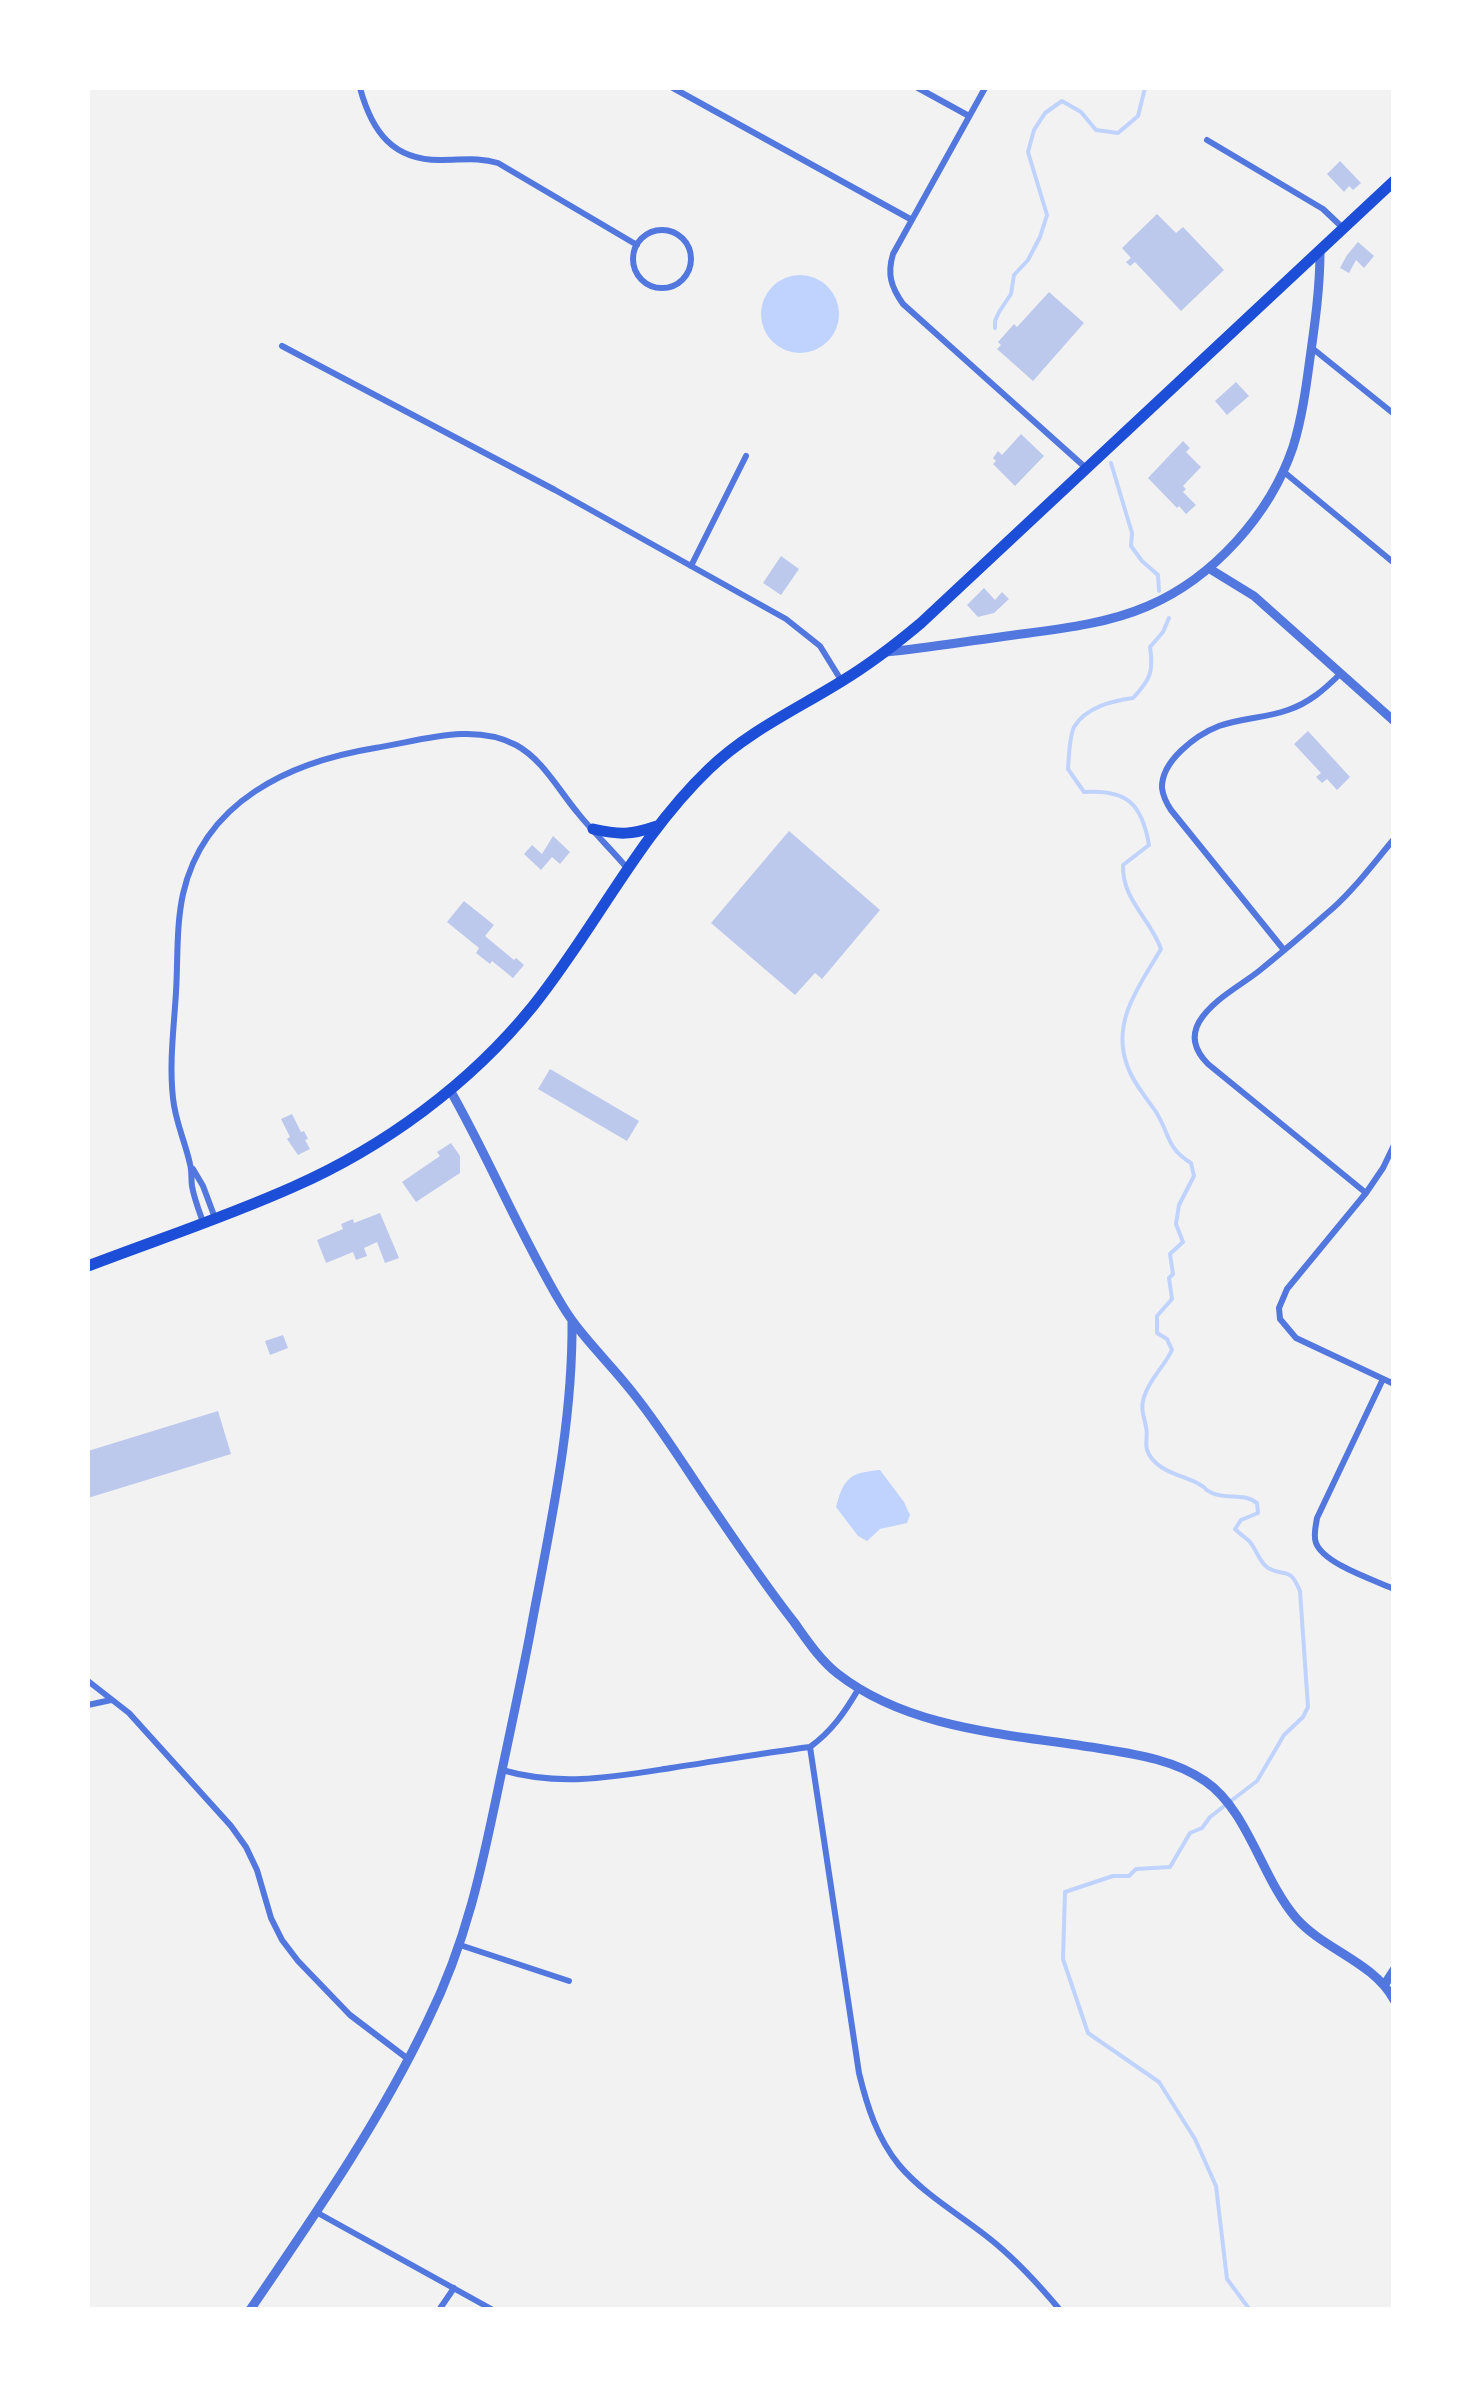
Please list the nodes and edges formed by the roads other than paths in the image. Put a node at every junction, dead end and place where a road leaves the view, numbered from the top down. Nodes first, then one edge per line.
1 (360, 88) edge
2 (673, 88) edge
3 (918, 88) edge
4 (984, 88) edge
5 (969, 116) junction
6 (1208, 140) dead end
7 (1392, 185) edge
8 (912, 220) junction
9 (1344, 228) junction
10 (637, 245) junction
11 (1320, 252) junction
12 (282, 346) dead end
13 (1312, 348) junction
14 (1394, 414) edge
15 (746, 456) dead end
16 (1087, 469) junction
17 (1283, 471) junction
18 (1394, 564) edge
19 (691, 566) junction
20 (1210, 569) junction
21 (886, 652) junction
22 (1340, 674) junction
23 (842, 681) junction
24 (1394, 720) edge
25 (658, 826) junction
26 (593, 829) junction
27 (1394, 839) edge
28 (628, 868) junction
29 (1284, 950) junction
30 (450, 1090) junction
31 (1394, 1145) edge
32 (191, 1167) junction
33 (1366, 1193) junction
34 (209, 1220) junction
35 (88, 1266) edge
36 (572, 1321) junction
37 (1384, 1379) junction
38 (1394, 1384) edge
39 (1394, 1588) edge
40 (88, 1681) edge
41 (860, 1688) junction
42 (112, 1700) junction
43 (88, 1705) edge
44 (810, 1747) junction
45 (502, 1770) junction
46 (460, 1945) junction
47 (1394, 1970) edge
48 (569, 1981) dead end
49 (1384, 1984) junction
50 (1394, 2000) edge
51 (408, 2059) junction
52 (316, 2212) junction
53 (454, 2288) junction
54 (250, 2310) edge
55 (439, 2310) edge
56 (493, 2310) edge
57 (1060, 2310) edge

1 - 10 street
2 - 8 street
3 - 5 street
4 - 5 street
5 - 8 street
6 - 9 street
7 - 9 main road
8 - 16 street
9 - 11 main road
10 - 10 street
11 - 13 street
11 - 16 main road
12 - 19 street
13 - 14 street
13 - 17 street
15 - 19 street
16 - 21 main road
17 - 18 street
17 - 20 street
19 - 23 street
20 - 21 street
20 - 22 street
21 - 23 main road
22 - 24 street
22 - 29 street
23 - 25 main road
25 - 26 main road
25 - 28 main road
26 - 28 street
26 - 32 street
27 - 29 street
28 - 30 main road
29 - 33 street
30 - 34 main road
30 - 36 street
31 - 33 street
32 - 34 street
32 - 34 street
33 - 37 street
34 - 35 main road
36 - 41 street
36 - 45 street
37 - 38 street
37 - 39 street
40 - 42 street
41 - 44 street
41 - 49 street
42 - 43 street
42 - 51 street
44 - 45 street
44 - 57 street
45 - 46 street
46 - 48 street
46 - 51 street
47 - 49 street
49 - 50 street
51 - 52 street
52 - 53 street
52 - 54 street
53 - 55 street
53 - 56 street

